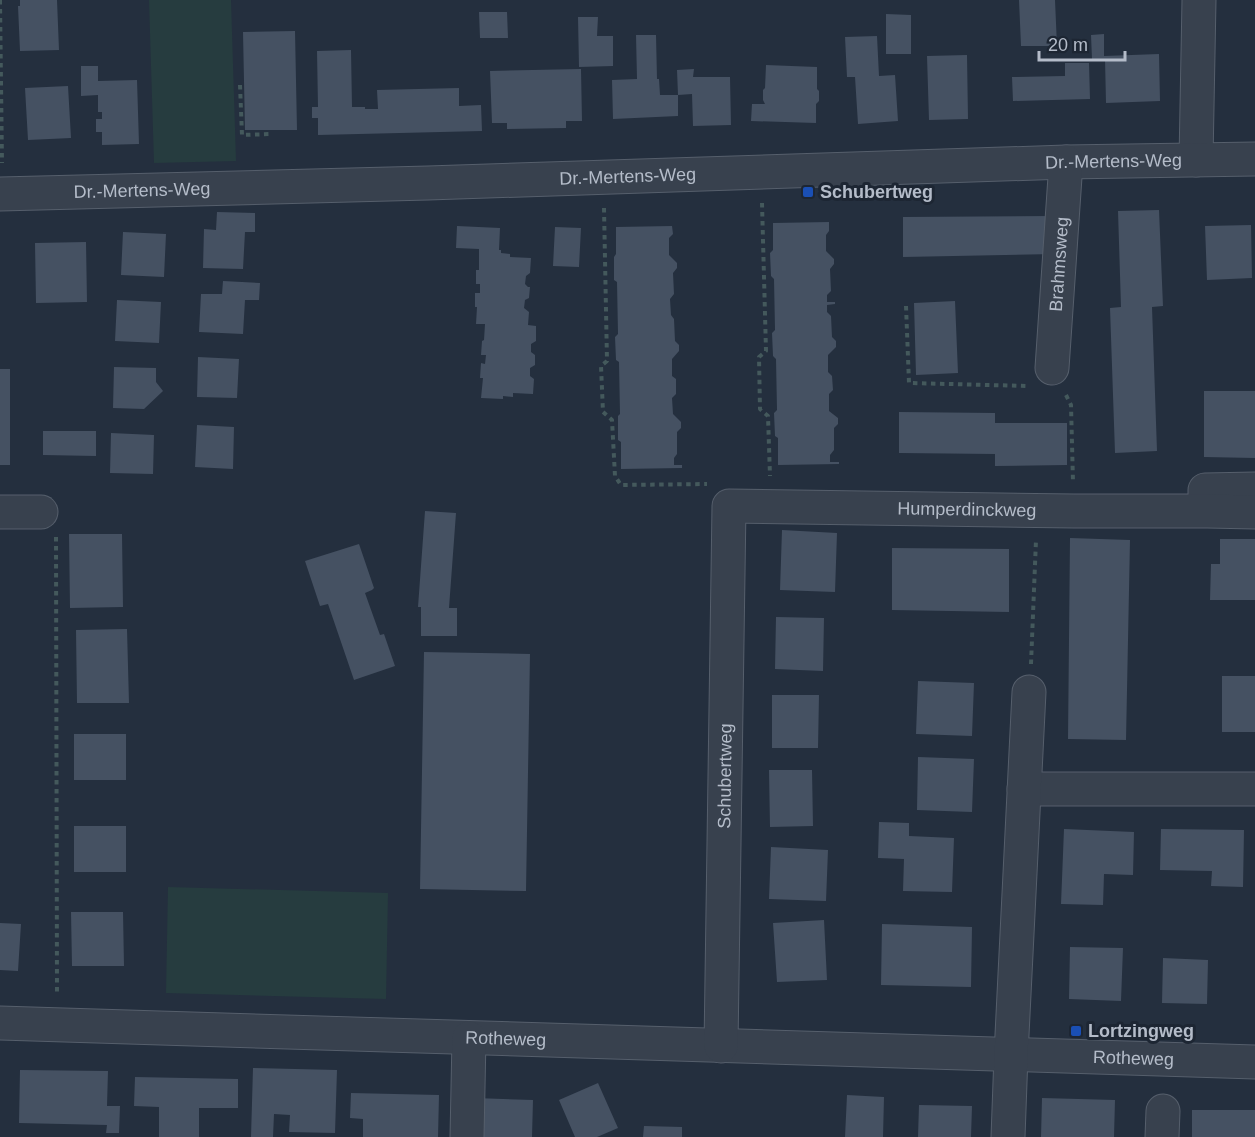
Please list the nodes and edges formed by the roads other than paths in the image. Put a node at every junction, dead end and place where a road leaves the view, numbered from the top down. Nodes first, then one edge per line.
1 (1199, 0) edge
2 (1255, 159) edge
3 (1196, 160) junction
4 (1066, 162) junction
5 (1, 194) edge
6 (1057, 377) road end
7 (1255, 489) edge
8 (729, 506) joint
9 (1207, 510) junction
10 (0, 512) edge
11 (1255, 512) edge
12 (49, 523) road end
13 (1029, 692) road end
14 (1024, 789) junction
15 (1255, 789) edge
16 (0, 1023) edge
17 (469, 1038) junction
18 (721, 1046) junction
19 (1011, 1055) junction
20 (1255, 1062) edge
21 (467, 1137) edge
22 (1008, 1137) edge

1 - 3 street
2 - 3 street, Dr.-Mertens-Weg
3 - 4 street, Dr.-Mertens-Weg
4 - 5 street, Dr.-Mertens-Weg
4 - 6 street, Brahmsweg
7 - 9 street
8 - 9 street, Humperdinckweg
8 - 18 street, Schubertweg
9 - 11 street, Humperdinckweg
10 - 12 street
13 - 14 street
14 - 15 street
14 - 19 street
16 - 17 street, Rotheweg
17 - 18 street, Rotheweg
17 - 21 street
18 - 19 street, Rotheweg
19 - 20 street, Rotheweg
19 - 22 street

